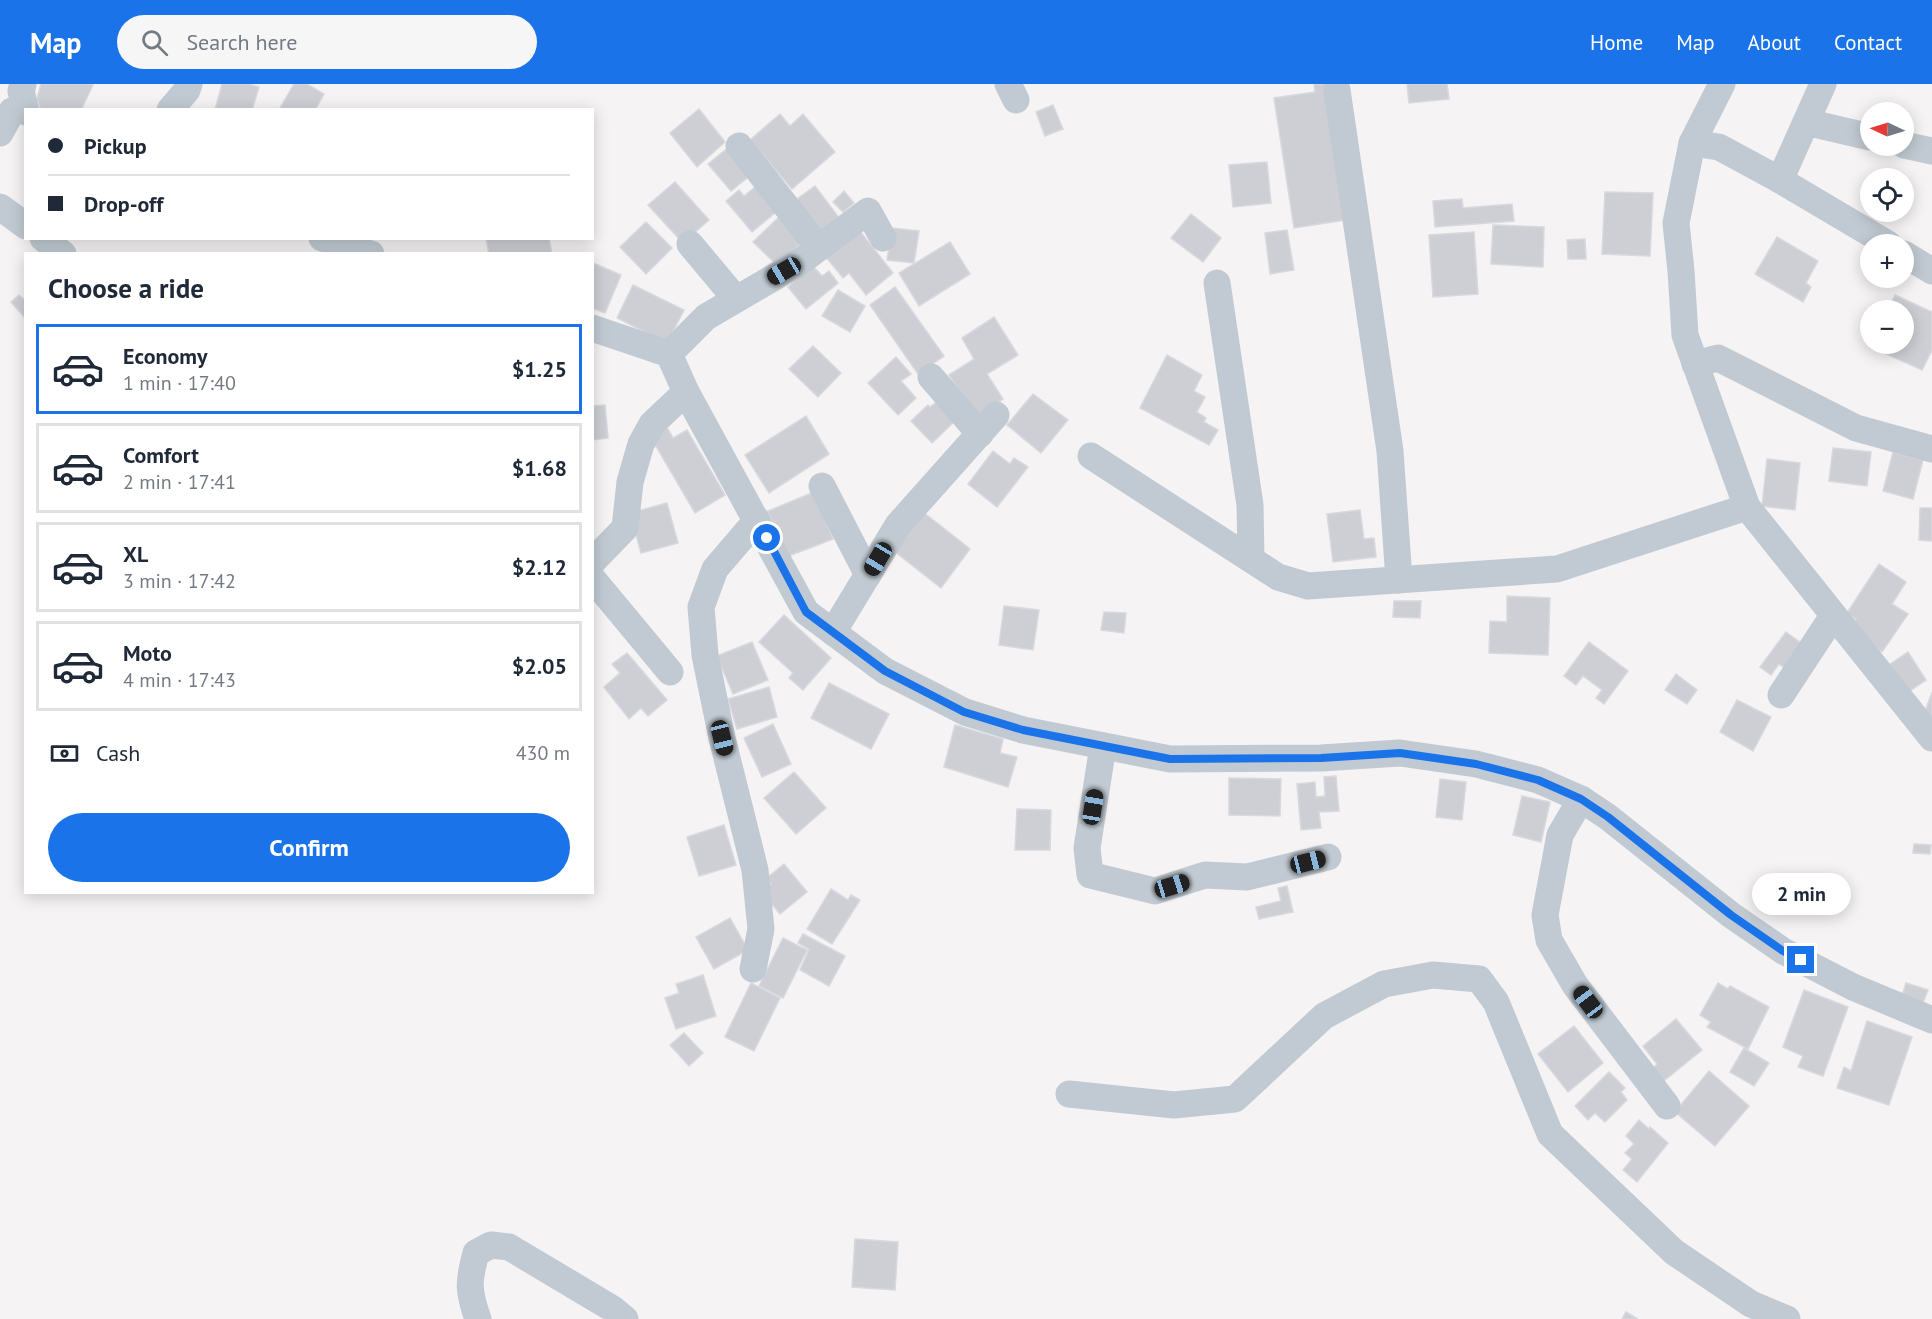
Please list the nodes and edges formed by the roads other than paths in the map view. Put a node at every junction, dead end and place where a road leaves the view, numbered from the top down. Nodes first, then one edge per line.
1 (189, 84) edge
2 (1722, 84) edge
3 (1822, 84) edge
4 (1337, 90) dead end
5 (24, 102) edge
6 (172, 108) edge
7 (1806, 122) junction
8 (0, 133) edge
9 (1860, 135) edge
10 (1692, 143) junction
11 (739, 146) dead end
12 (1914, 147) edge
13 (1932, 151) edge
14 (1780, 180) junction
15 (0, 207) edge
16 (24, 225) edge
17 (1871, 234) edge
18 (883, 238) dead end
19 (46, 240) edge
20 (328, 240) edge
21 (690, 244) dead end
22 (819, 248) junction
23 (60, 252) edge
24 (365, 252) edge
25 (1914, 260) edge
26 (1932, 271) edge
27 (1216, 283) dead end
28 (736, 299) junction
29 (594, 329) edge
30 (669, 354) junction
31 (1695, 364) junction
32 (932, 377) dead end
33 (686, 392) junction
34 (1932, 449) edge
35 (1091, 456) dead end
36 (822, 486) dead end
37 (1747, 507) junction
38 (757, 520) junction
39 (1251, 559) junction
40 (594, 560) edge
41 (868, 575) junction
42 (594, 580) edge
43 (1399, 580) junction
44 (1833, 615) junction
45 (833, 632) junction
46 (670, 672) dead end
47 (1781, 695) dead end
48 (1932, 738) edge
49 (1103, 746) junction
50 (1581, 799) junction
51 (1328, 857) dead end
52 (753, 969) dead end
53 (1932, 1020) edge
54 (1069, 1094) dead end
55 (1667, 1106) dead end
56 (478, 1319) edge
57 (626, 1319) edge
58 (1787, 1319) edge

1 - 6 street
2 - 10 street
3 - 7 street
4 - 43 street
5 - 8 street
7 - 9 street
7 - 14 street
10 - 14 street
10 - 31 street
11 - 22 street
12 - 13 street
14 - 17 street
15 - 16 street
18 - 22 street
19 - 23 street
20 - 24 street
21 - 28 street
22 - 28 street
25 - 26 street
27 - 39 street
28 - 30 street
29 - 30 street
30 - 33 street
31 - 34 street
31 - 37 street
32 - 41 street
33 - 38 street
33 - 40 street
35 - 39 street
36 - 41 street
37 - 43 street
37 - 44 street
38 - 45 street
38 - 52 street
39 - 43 street
41 - 45 street
42 - 46 street
44 - 47 street
44 - 48 street
45 - 49 street
49 - 50 street
49 - 51 street
50 - 53 street
50 - 55 street
54 - 58 street
56 - 57 street

